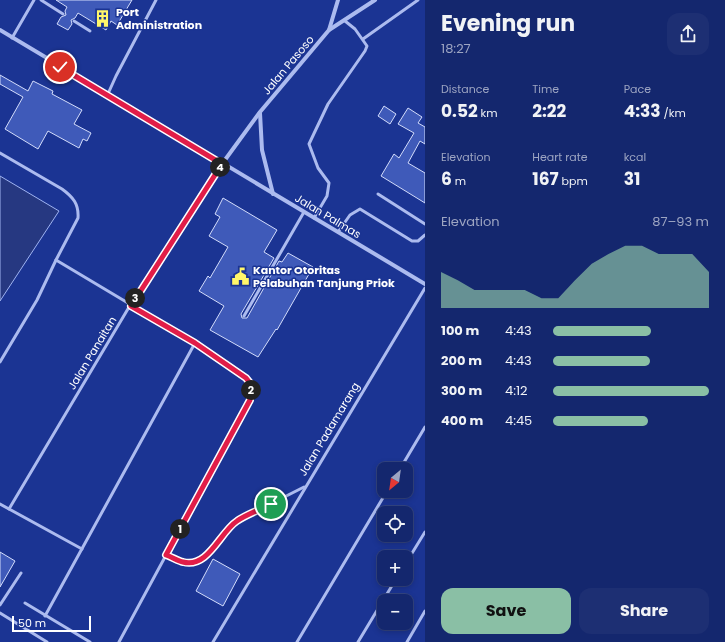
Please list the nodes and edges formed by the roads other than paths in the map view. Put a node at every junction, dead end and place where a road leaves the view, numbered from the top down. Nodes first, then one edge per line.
1 (34, 0) edge
2 (41, 0) edge
3 (156, 0) edge
4 (338, 0) edge
5 (375, 0) edge
6 (418, 0) edge
7 (63, 14) dead end
8 (74, 21) dead end
9 (345, 21) junction
10 (0, 30) edge
11 (329, 30) junction
12 (90, 31) dead end
13 (12, 38) junction
14 (363, 39) junction
15 (108, 96) junction
16 (260, 112) junction
17 (0, 153) edge
18 (222, 164) junction
19 (273, 194) junction
20 (378, 194) dead end
21 (304, 212) junction
22 (314, 218) junction
23 (425, 224) edge
24 (338, 232) junction
25 (425, 235) edge
26 (56, 260) junction
27 (425, 284) edge
28 (425, 288) edge
29 (131, 306) junction
30 (244, 316) dead end
31 (195, 343) junction
32 (0, 362) edge
33 (425, 427) edge
34 (404, 462) edge
35 (304, 487) junction
36 (383, 498) edge
37 (0, 504) edge
38 (9, 509) junction
39 (425, 532) edge
40 (82, 549) junction
41 (413, 552) edge
42 (166, 555) junction
43 (21, 573) dead end
44 (392, 586) edge
45 (25, 603) dead end
46 (0, 605) edge
47 (425, 611) edge
48 (0, 614) edge
49 (45, 616) junction
50 (47, 642) edge
51 (90, 642) edge
52 (119, 642) edge
53 (213, 642) edge
54 (296, 642) edge
55 (358, 642) edge
56 (407, 642) edge

1 - 13 lane
2 - 7 lane
3 - 15 lane
4 - 11 street, Jalan Pasoso
5 - 9 street, Jalan Pasoso
6 - 14 lane
8 - 12 lane
9 - 11 street, Jalan Pasoso
9 - 14 lane
10 - 13 street, Jalan Palmas
11 - 16 street, Jalan Pasoso
13 - 15 street, Jalan Palmas
14 - 22 lane
15 - 18 street, Jalan Palmas
16 - 18 street, Jalan Pasoso
16 - 19 street
17 - 26 lane
18 - 19 street, Jalan Palmas
18 - 29 lane, Jalan Panaitan
19 - 21 street, Jalan Palmas
20 - 23 lane
21 - 22 street, Jalan Palmas
21 - 30 lane
22 - 24 street, Jalan Palmas
24 - 25 lane
24 - 27 street, Jalan Palmas
26 - 29 lane
26 - 32 lane
28 - 35 lane, Jalan Padamarang
29 - 31 lane
29 - 38 lane, Jalan Panaitan
31 - 40 lane
31 - 42 lane
33 - 34 lane
35 - 42 lane
35 - 53 lane, Jalan Padamarang
36 - 54 lane
37 - 38 lane
38 - 40 lane
39 - 41 lane
40 - 49 lane
42 - 52 lane
43 - 46 lane
44 - 55 lane
45 - 49 lane
47 - 56 lane
48 - 50 lane
49 - 51 lane

